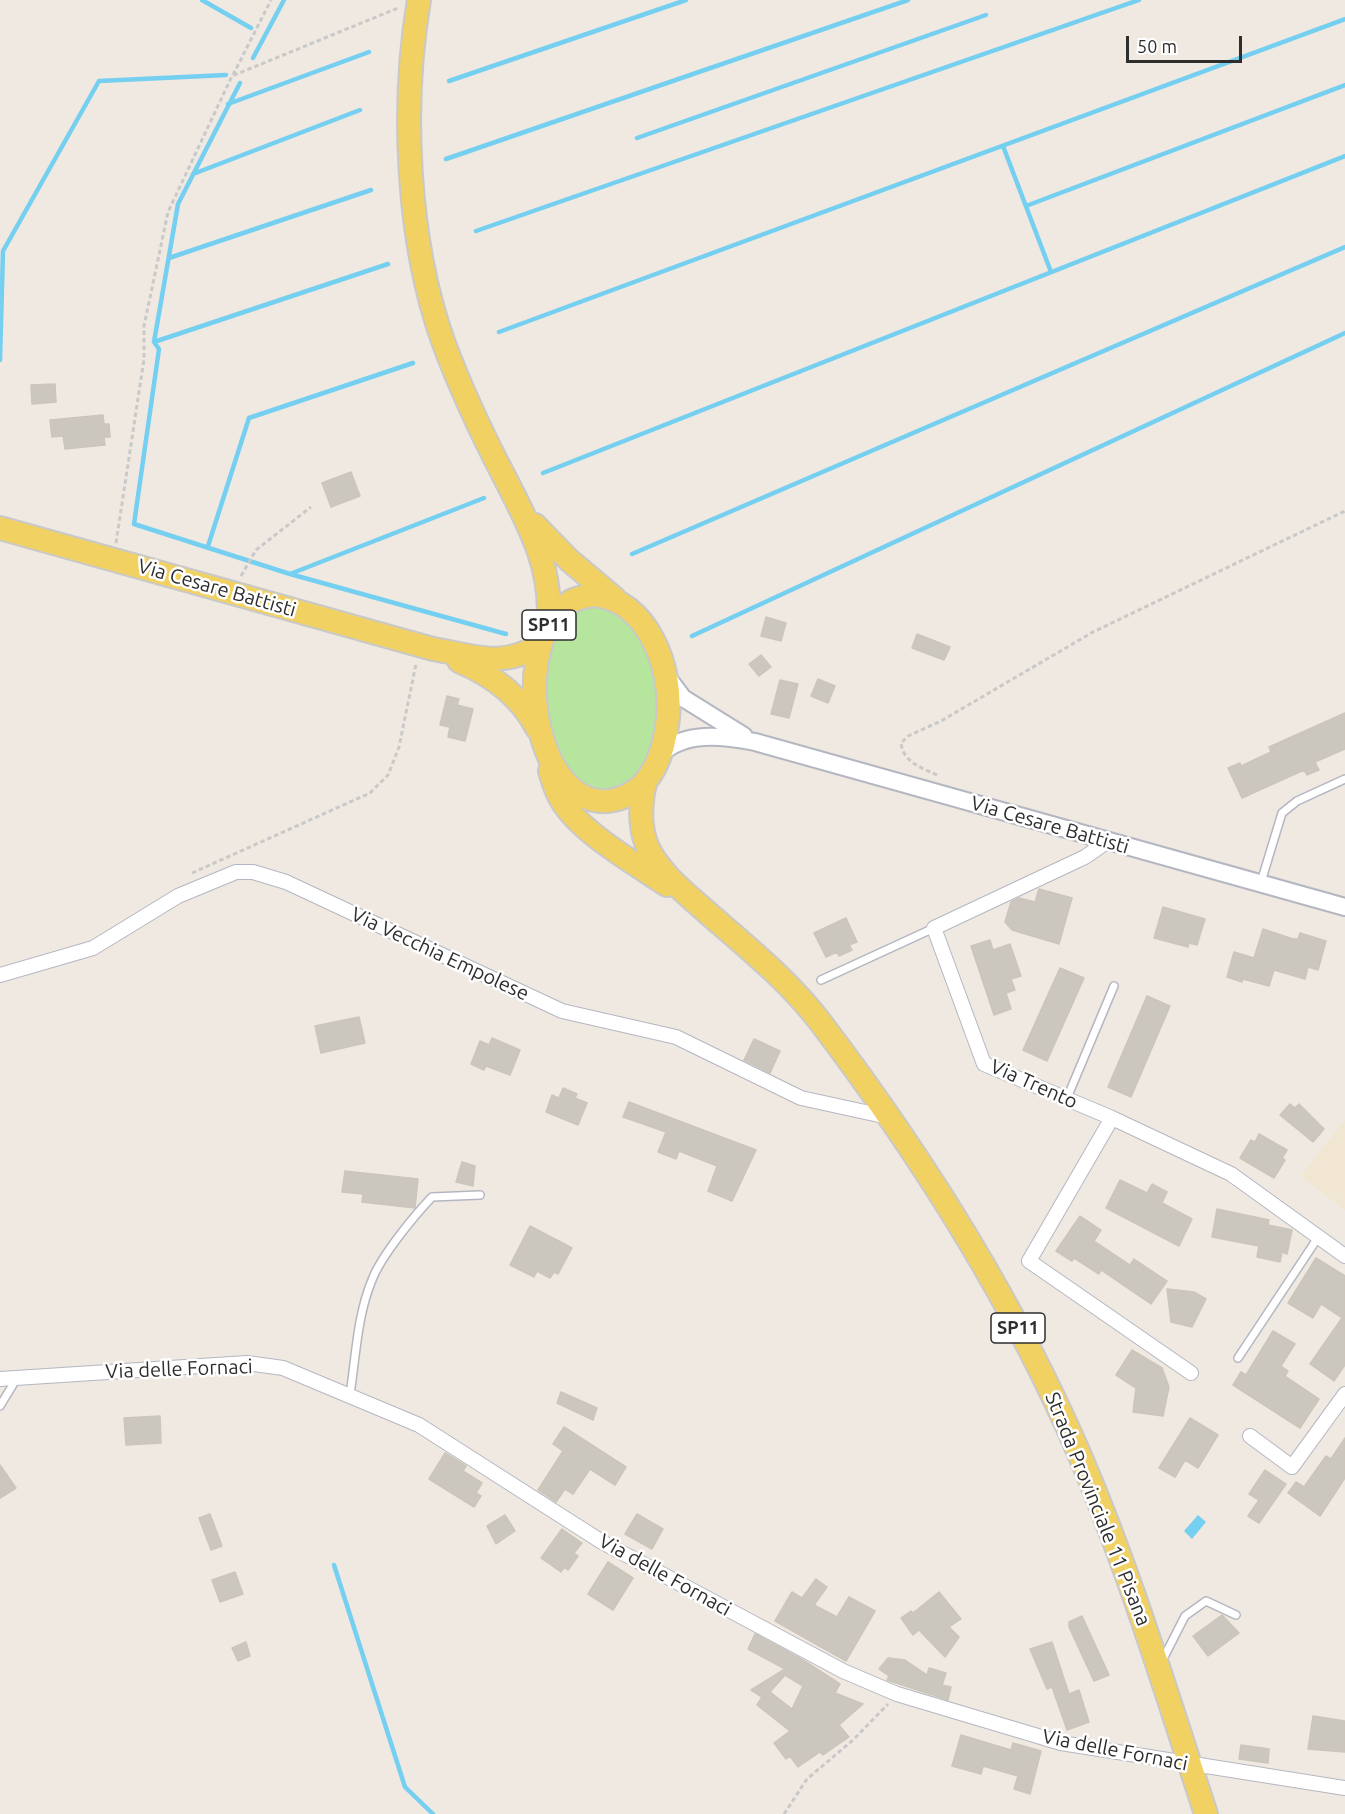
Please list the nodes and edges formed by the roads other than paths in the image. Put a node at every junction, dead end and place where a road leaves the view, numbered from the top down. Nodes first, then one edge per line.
1 (419, 0) edge
2 (524, 513) junction
3 (0, 528) edge
4 (617, 601) junction
5 (545, 636) junction
6 (427, 647) junction
7 (661, 662) junction
8 (542, 741) junction
9 (755, 742) junction
10 (659, 756) junction
11 (1345, 779) edge
12 (645, 783) junction
13 (1108, 841) junction
14 (1260, 883) junction
15 (1345, 907) edge
16 (708, 913) junction
17 (934, 928) junction
18 (0, 975) edge
19 (821, 980) dead end
20 (1114, 986) dead end
21 (1067, 1098) junction
22 (888, 1117) junction
23 (1112, 1118) junction
24 (480, 1195) dead end
25 (1319, 1236) junction
26 (1345, 1256) edge
27 (1238, 1358) dead end
28 (1191, 1373) dead end
29 (17, 1378) junction
30 (0, 1379) edge
31 (350, 1394) junction
32 (1345, 1394) edge
33 (0, 1406) edge
34 (1250, 1436) dead end
35 (1236, 1616) dead end
36 (1159, 1666) junction
37 (1190, 1764) junction
38 (1345, 1788) edge
39 (1206, 1814) edge

1 - 2 main road
2 - 4 main road
2 - 5 main road
3 - 6 main road, Via Cesare Battisti / SP11
4 - 5 main road, Via Cesare Battisti / SP11
4 - 7 main road, Via Cesare Battisti / SP11
5 - 6 main road, Via Cesare Battisti / SP11
5 - 8 main road, Via Cesare Battisti / SP11
6 - 8 main road, Via Cesare Battisti / SP11
7 - 9 street, Via Cesare Battisti
7 - 10 main road, Via Cesare Battisti / SP11
8 - 12 main road, Via Cesare Battisti / SP11
8 - 16 main road, Strada Provinciale 11 Pisana / SP11
9 - 10 street, Via Cesare Battisti
9 - 13 street, Via Cesare Battisti
10 - 12 main road, Via Cesare Battisti / SP11
11 - 14 lane
12 - 16 main road, Strada Provinciale 11 Pisana / SP11
13 - 14 street, Via Cesare Battisti
13 - 17 street
14 - 15 street, Via Cesare Battisti
16 - 22 main road, Strada Provinciale 11 Pisana / SP11
17 - 19 lane
17 - 21 street, Via Trento
18 - 22 street, Via Vecchia Empolese
20 - 21 lane
21 - 23 street, Via Trento
22 - 36 main road, Strada Provinciale 11 Pisana / SP11
23 - 25 street, Via Trento
23 - 28 street
24 - 31 lane
25 - 26 street, Via Trento
25 - 27 lane
29 - 30 street, Via delle Fornaci
29 - 31 street, Via delle Fornaci
29 - 33 lane
31 - 37 street, Via delle Fornaci
32 - 34 street
35 - 36 lane
36 - 37 main road, Strada Provinciale 11 Pisana / SP11
37 - 38 street, Via delle Fornaci
37 - 39 main road, Strada Provinciale 11 Pisana / SP11

